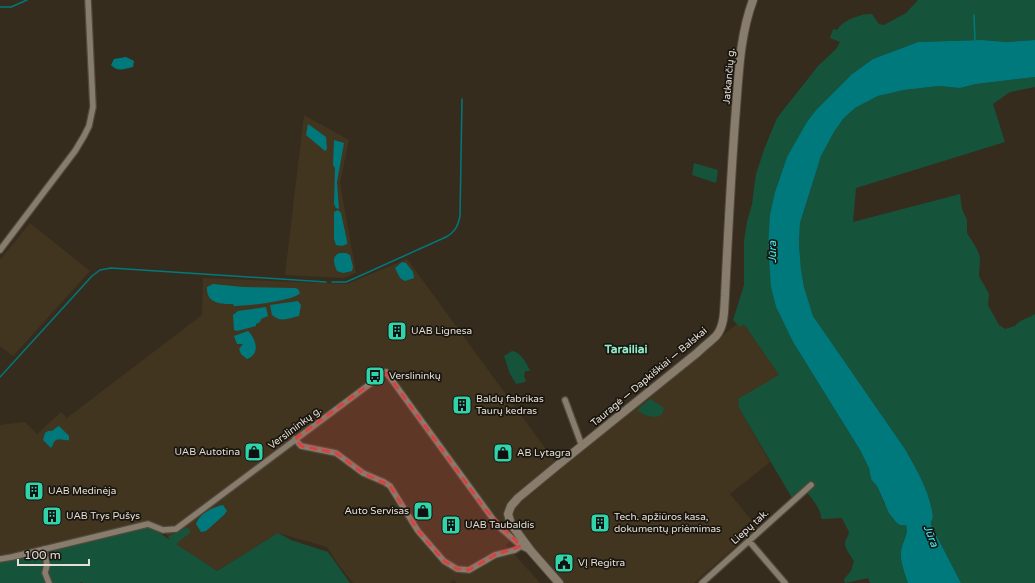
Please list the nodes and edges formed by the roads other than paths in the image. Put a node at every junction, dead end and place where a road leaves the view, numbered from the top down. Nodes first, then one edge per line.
1 (88, 0) edge
2 (753, 0) edge
3 (733, 156) joint
4 (0, 250) edge
5 (565, 400) dead end
6 (295, 439) junction
7 (582, 446) junction
8 (811, 485) dead end
9 (749, 540) junction
10 (521, 546) junction
11 (44, 549) junction
12 (530, 550) junction
13 (0, 559) edge
14 (48, 583) edge
15 (559, 583) edge
16 (702, 583) edge
17 (785, 583) edge

1 - 4 street
2 - 3 main road, Jatkančių g.
3 - 7 main road, Tauragė — Dapkiškiai — Balskai
5 - 7 street
6 - 10 street
6 - 10 street, Verslininkų g.
6 - 11 street, Verslininkų g.
7 - 12 main road, Tauragė — Dapkiškiai — Balskai
8 - 9 street, Liepų tak.
9 - 16 street, Liepų tak.
9 - 17 street
10 - 12 street, Verslininkų g.
11 - 13 street, Verslininkų g.
11 - 14 street
12 - 15 main road

